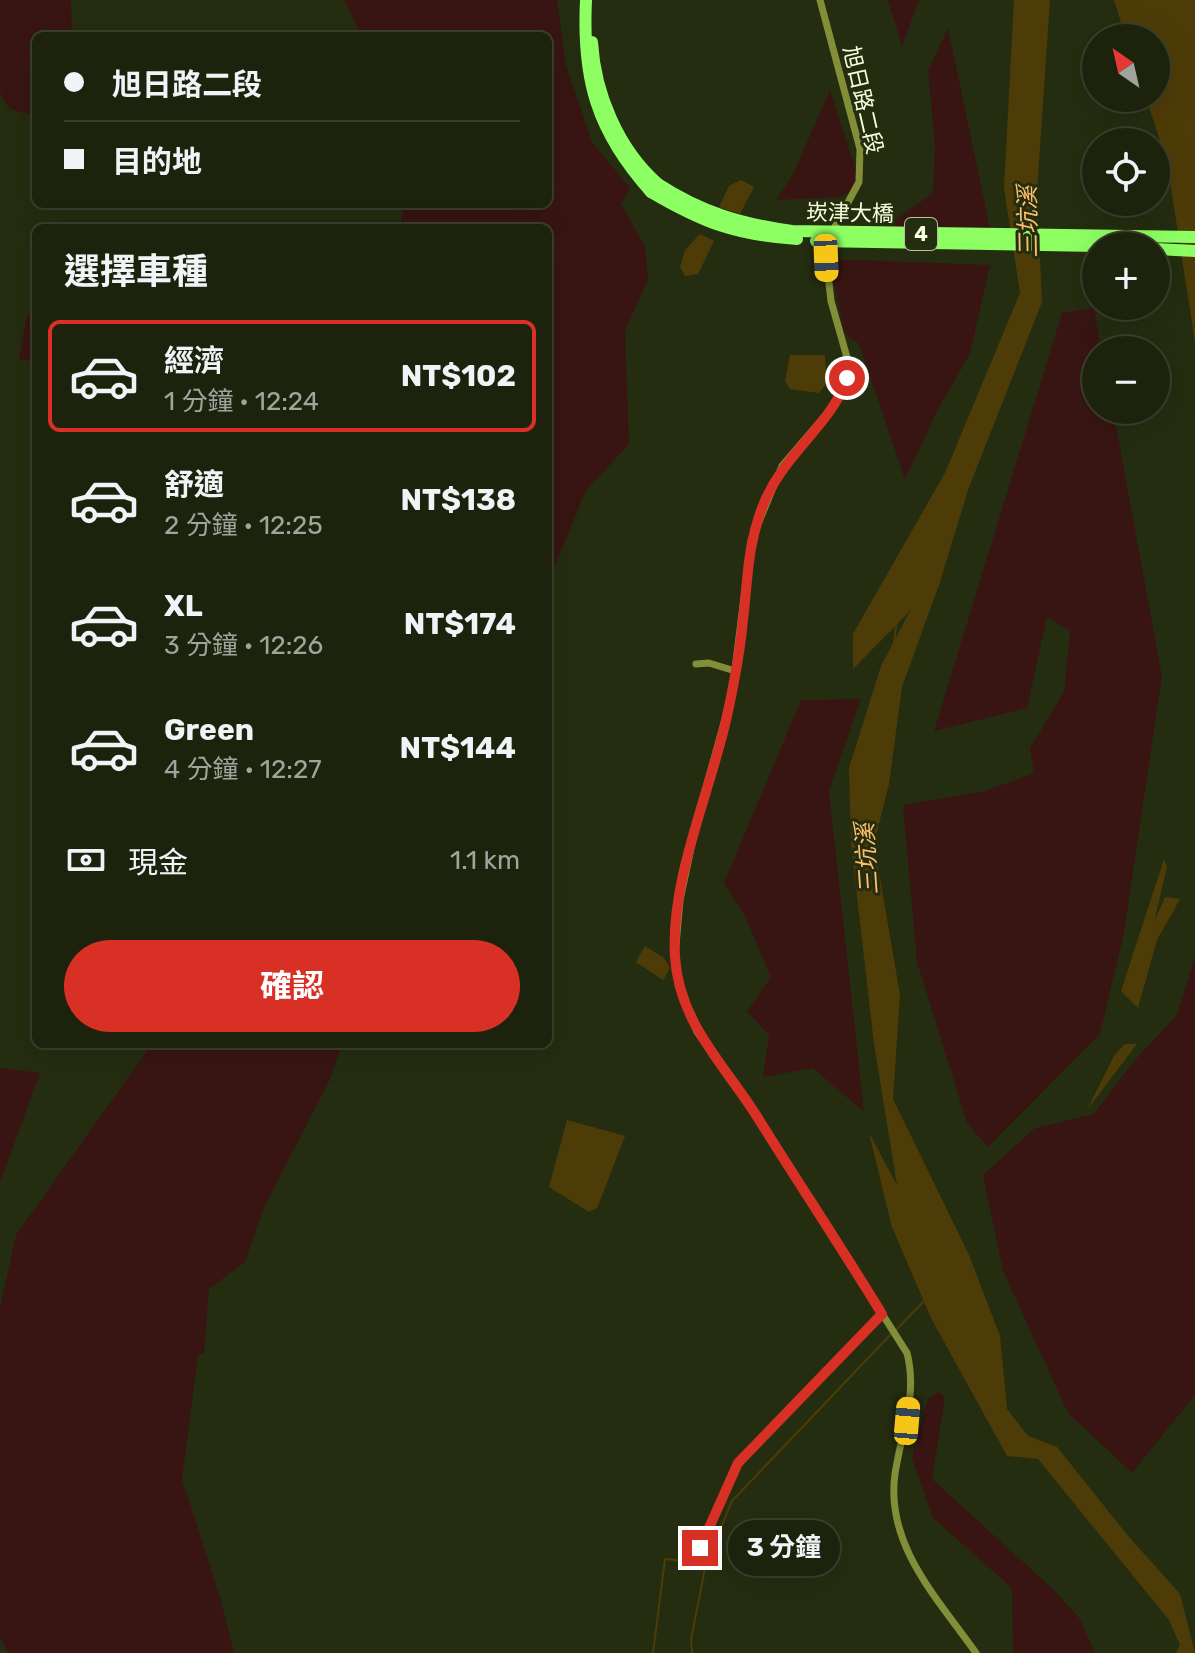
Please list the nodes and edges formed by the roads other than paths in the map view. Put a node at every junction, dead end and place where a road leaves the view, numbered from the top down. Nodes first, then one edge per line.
1 (586, 0) edge
2 (593, 0) edge
3 (820, 0) edge
4 (654, 188) junction
5 (1195, 237) edge
6 (1082, 246) edge
7 (1170, 250) edge
8 (1195, 251) edge
9 (696, 664) dead end
10 (735, 671) junction
11 (883, 1316) junction
12 (700, 1548) dead end
13 (976, 1653) edge

1 - 4 main road, 4
2 - 4 main road, 4
3 - 10 street, 旭日路二段
4 - 5 main road, 崁津大橋 / 4, bridge
4 - 6 main road, 崁津大橋 / 4, bridge
7 - 8 main road
9 - 10 street
10 - 11 street, 旭日路二段
11 - 12 street
11 - 13 street, 旭日路二段

